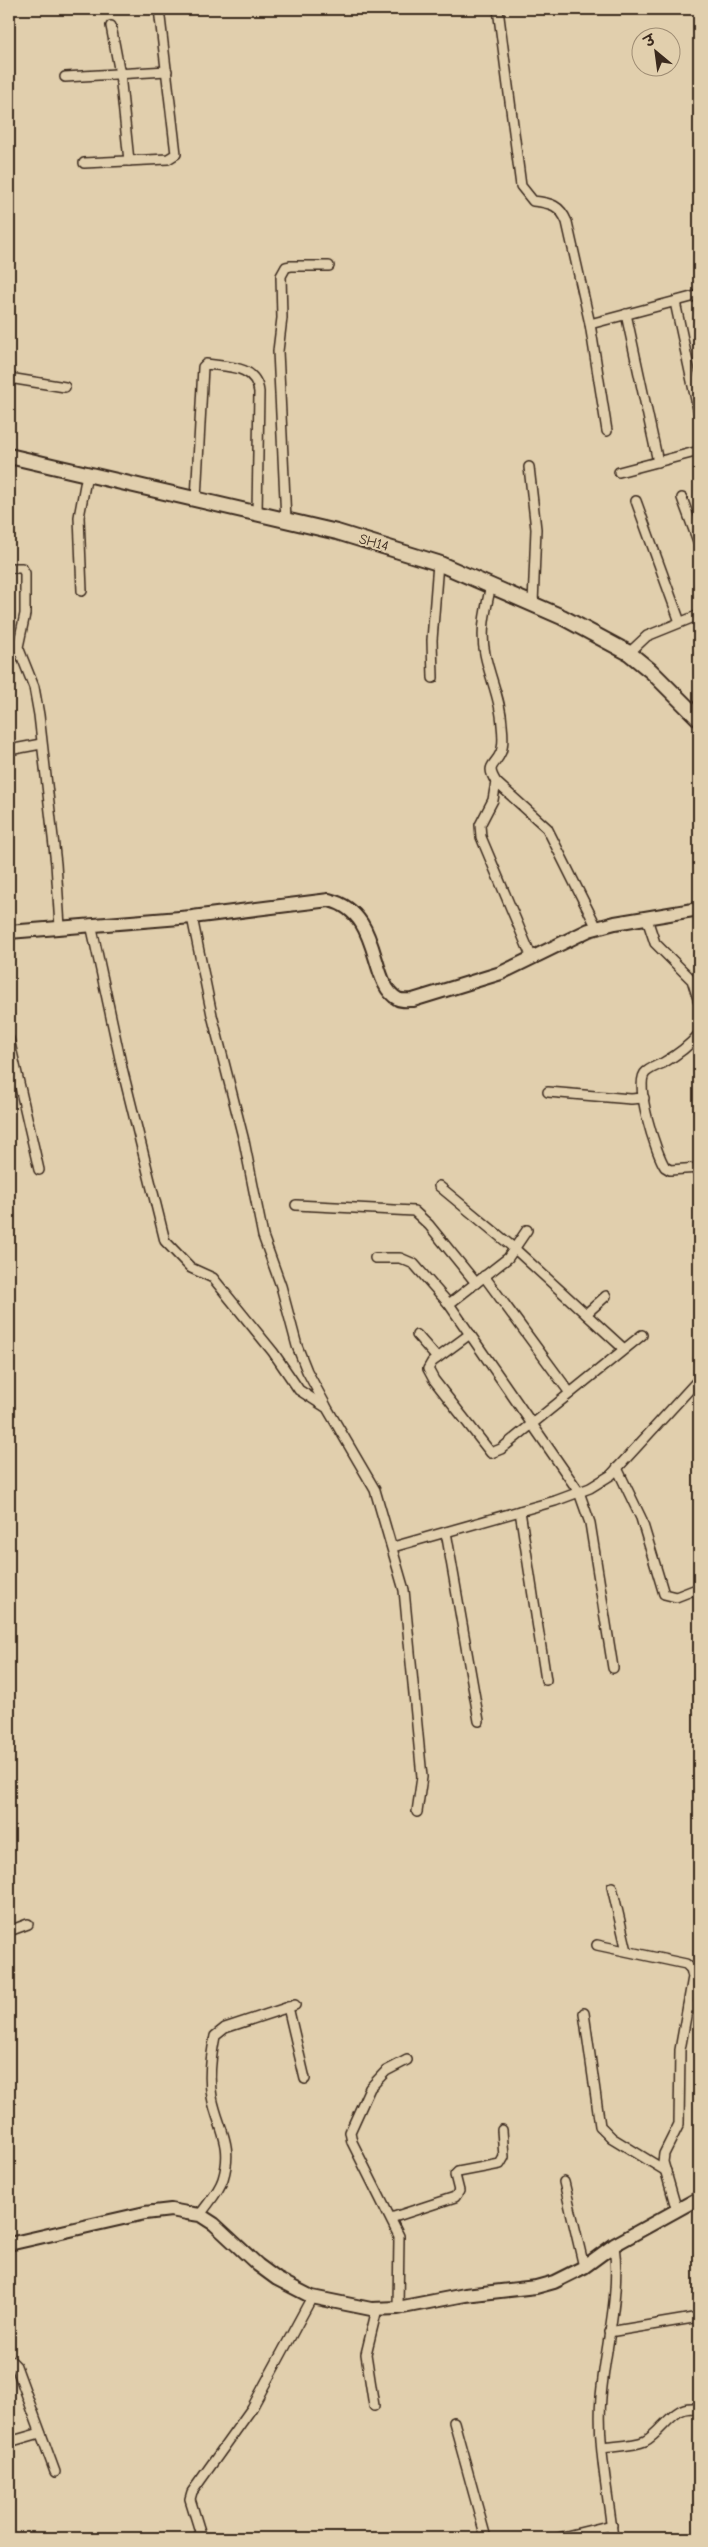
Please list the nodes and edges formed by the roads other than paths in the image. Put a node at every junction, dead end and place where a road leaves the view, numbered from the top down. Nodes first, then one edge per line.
1 (160, 9) edge
2 (498, 9) edge
3 (112, 26) dead end
4 (167, 72) junction
5 (120, 74) junction
6 (65, 77) dead end
7 (129, 161) junction
8 (84, 163) dead end
9 (329, 266) dead end
10 (699, 295) edge
11 (676, 302) junction
12 (626, 314) junction
13 (590, 324) junction
14 (9, 378) edge
15 (66, 387) dead end
16 (699, 414) edge
17 (607, 431) dead end
18 (699, 451) edge
19 (9, 456) edge
20 (658, 462) junction
21 (529, 466) dead end
22 (619, 472) dead end
23 (88, 474) junction
24 (682, 498) dead end
25 (196, 499) junction
26 (636, 501) dead end
27 (257, 513) junction
28 (286, 520) junction
29 (699, 544) edge
30 (438, 563) junction
31 (9, 568) edge
32 (491, 585) junction
33 (82, 591) dead end
34 (532, 604) junction
35 (699, 615) edge
36 (680, 622) junction
37 (629, 654) junction
38 (433, 678) dead end
39 (699, 720) edge
40 (41, 744) junction
41 (9, 750) edge
42 (496, 782) junction
43 (699, 909) edge
44 (192, 917) junction
45 (647, 919) junction
46 (91, 924) junction
47 (60, 927) junction
48 (597, 928) junction
49 (9, 932) edge
50 (532, 958) junction
51 (699, 1002) edge
52 (699, 1034) edge
53 (9, 1039) edge
54 (548, 1092) dead end
55 (644, 1098) junction
56 (699, 1168) edge
57 (39, 1170) dead end
58 (439, 1186) dead end
59 (296, 1205) dead end
60 (527, 1230) dead end
61 (515, 1249) junction
62 (375, 1258) dead end
63 (484, 1276) junction
64 (476, 1283) junction
65 (606, 1296) dead end
66 (449, 1304) junction
67 (586, 1314) junction
68 (470, 1334) junction
69 (417, 1335) dead end
70 (642, 1335) dead end
71 (624, 1349) junction
72 (436, 1358) junction
73 (699, 1379) edge
74 (570, 1394) junction
75 (327, 1408) junction
76 (532, 1424) junction
77 (617, 1468) junction
78 (579, 1492) junction
79 (520, 1511) junction
80 (446, 1532) junction
81 (393, 1546) junction
82 (699, 1588) edge
83 (613, 1668) dead end
84 (546, 1680) dead end
85 (480, 1721) dead end
86 (417, 1812) dead end
87 (612, 1887) dead end
88 (28, 1924) dead end
89 (9, 1930) edge
90 (597, 1945) dead end
91 (627, 1951) junction
92 (688, 2006) junction
93 (699, 2008) edge
94 (584, 2013) dead end
95 (407, 2060) dead end
96 (305, 2079) dead end
97 (502, 2130) dead end
98 (666, 2171) junction
99 (564, 2182) dead end
100 (699, 2198) edge
101 (676, 2211) junction
102 (200, 2215) junction
103 (391, 2218) junction
104 (9, 2244) edge
105 (614, 2245) junction
106 (584, 2267) junction
107 (312, 2297) junction
108 (398, 2308) junction
109 (377, 2309) junction
110 (699, 2317) edge
111 (609, 2332) junction
112 (9, 2359) edge
113 (374, 2406) dead end
114 (699, 2410) edge
115 (454, 2422) dead end
116 (40, 2432) junction
117 (9, 2442) edge
118 (603, 2448) junction
119 (55, 2472) dead end
120 (612, 2525) junction
121 (202, 2538) edge
122 (486, 2538) edge
123 (558, 2538) edge
124 (613, 2538) edge

1 - 4 street
2 - 13 street
3 - 5 street
4 - 5 street
4 - 7 street
5 - 6 street
5 - 7 street
7 - 8 street
9 - 28 street
10 - 11 street
11 - 12 street
11 - 16 street
12 - 13 street
12 - 20 street
13 - 17 street
14 - 15 street
18 - 20 street
19 - 23 main road, SH14 / SH14
20 - 22 street
21 - 34 street
23 - 25 main road, SH14 / SH14
23 - 33 street
24 - 29 street
25 - 27 main road, SH14 / SH14
25 - 27 street
26 - 36 street
27 - 28 main road, SH14 / SH14
28 - 30 main road, SH14 / SH14
30 - 32 main road, SH14 / SH14
30 - 38 street
31 - 40 street
32 - 34 main road, SH14 / SH14
32 - 42 street
34 - 37 main road, SH14 / SH14
35 - 36 street
36 - 37 street
37 - 39 main road, SH14 / SH14
40 - 41 street
40 - 47 street
42 - 48 street
42 - 50 street
43 - 45 street
44 - 46 street
44 - 50 street
44 - 75 street
45 - 48 street
45 - 51 street
46 - 47 street
46 - 75 street
47 - 49 street
48 - 50 street
52 - 55 street
53 - 57 street
54 - 55 street
55 - 56 street
58 - 61 street
59 - 64 street
60 - 61 street
61 - 63 street
61 - 67 street
62 - 66 street
63 - 64 street
63 - 74 street
64 - 66 street
65 - 67 street
66 - 68 street
67 - 71 street
68 - 72 street
68 - 76 street
69 - 72 street
70 - 71 street
71 - 74 street
72 - 76 street
73 - 77 street
74 - 76 street
75 - 81 street
76 - 78 street
77 - 78 street
77 - 82 street
78 - 79 street
78 - 83 street
79 - 80 street
79 - 84 street
80 - 81 street
80 - 85 street
81 - 86 street
87 - 91 street
88 - 89 street
90 - 91 street
91 - 92 street
92 - 93 street
92 - 98 street
94 - 98 street
95 - 103 street
96 - 102 street
97 - 103 street
98 - 101 street
99 - 106 street
100 - 101 street
101 - 105 street
102 - 104 street
102 - 107 street
103 - 108 street
105 - 106 street
105 - 111 street
106 - 108 street
107 - 109 street
107 - 121 street
108 - 109 street
109 - 113 street
110 - 111 street
111 - 118 street
112 - 116 street
114 - 118 street
115 - 122 street
116 - 117 street
116 - 119 street
118 - 120 street
120 - 123 street
120 - 124 street

